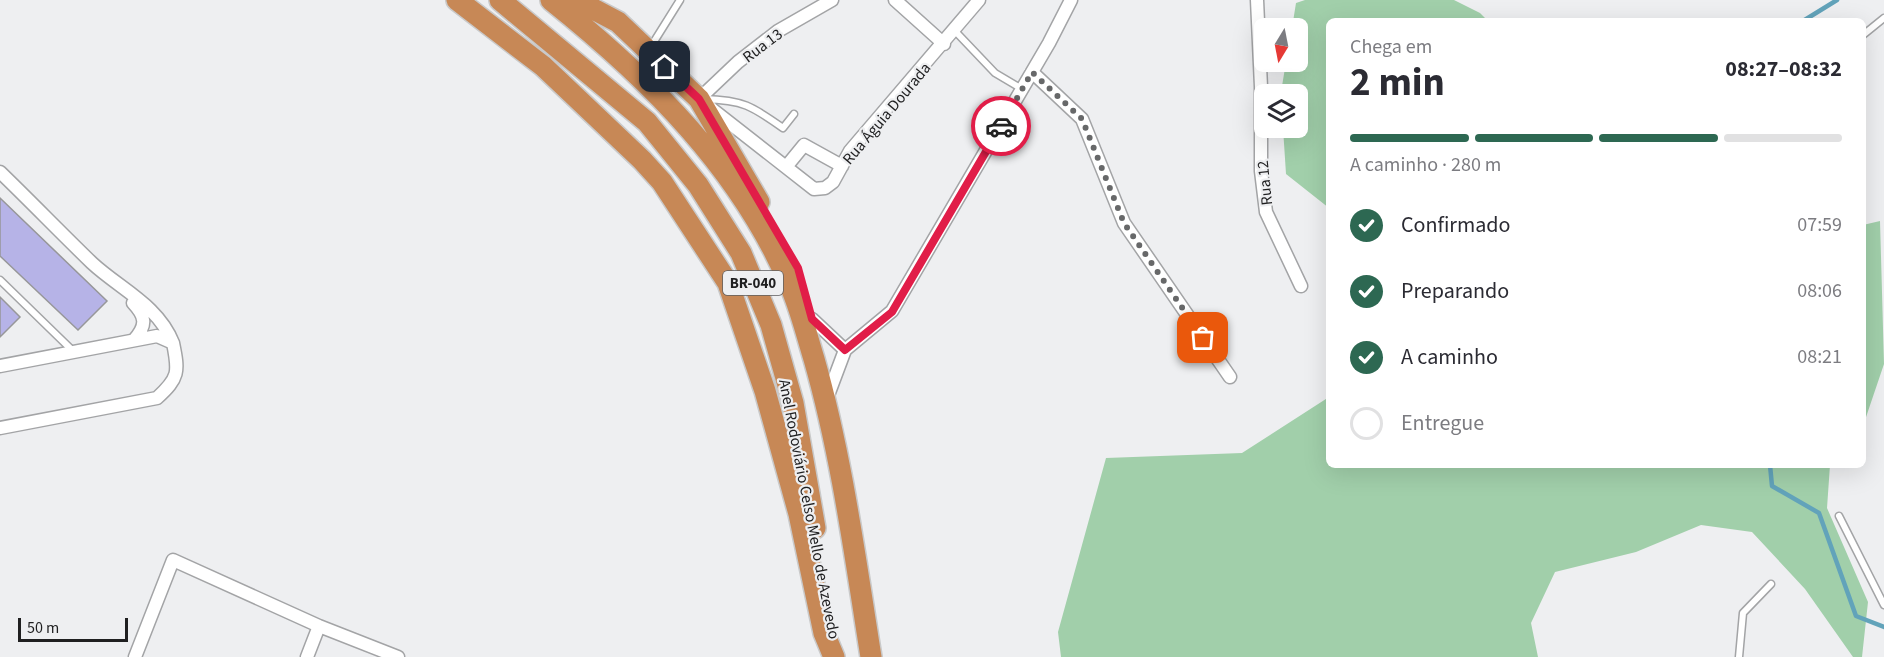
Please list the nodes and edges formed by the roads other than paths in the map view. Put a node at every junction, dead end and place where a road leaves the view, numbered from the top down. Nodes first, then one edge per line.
1 (457, 0) edge
2 (500, 0) edge
3 (551, 0) edge
4 (576, 0) edge
5 (602, 0) edge
6 (680, 0) edge
7 (832, 0) edge
8 (895, 0) edge
9 (979, 0) edge
10 (1071, 0) edge
11 (1257, 0) edge
12 (1884, 18) edge
13 (618, 22) junction
14 (954, 31) junction
15 (1866, 33) edge
16 (944, 44) junction
17 (648, 51) junction
18 (1032, 72) junction
19 (1022, 89) junction
20 (699, 99) junction
21 (794, 114) dead end
22 (842, 166) junction
23 (786, 167) junction
24 (0, 172) edge
25 (113, 279) junction
26 (0, 280) edge
27 (1301, 286) dead end
28 (812, 319) junction
29 (134, 340) junction
30 (172, 343) junction
31 (845, 350) junction
32 (75, 352) junction
33 (814, 361) junction
34 (0, 366) edge
35 (1230, 377) dead end
36 (826, 400) junction
37 (0, 428) edge
38 (1839, 516) dead end
39 (1771, 584) dead end
40 (1884, 605) edge
41 (319, 626) junction
42 (135, 657) edge
43 (307, 657) edge
44 (398, 657) edge
45 (836, 657) edge
46 (871, 657) edge
47 (1739, 657) edge

1 - 45 highway
2 - 45 highway, Anel Rodoviário Celso Mello de Azevedo / BR-040
3 - 33 highway, Anel Rodoviário Celso Mello de Azevedo / BR-040
4 - 13 highway
5 - 13 street
6 - 17 lane
7 - 20 street, Rua 13
8 - 16 street
9 - 14 street, Rua Águia Dourada
10 - 18 street
11 - 27 street, Rua 12
12 - 15 lane
13 - 17 highway
14 - 16 street, Rua Águia Dourada
14 - 19 lane
16 - 22 street, Rua Águia Dourada
17 - 20 highway
18 - 19 street
18 - 35 street
19 - 31 street
20 - 21 lane
20 - 23 street, Rua Águia Dourada
20 - 28 highway
22 - 23 street
22 - 23 street, Rua Águia Dourada
24 - 25 street
25 - 29 street
25 - 30 street
26 - 32 lane
28 - 31 street
28 - 33 highway
29 - 30 street
29 - 32 street
30 - 37 street
31 - 36 street
32 - 34 street
33 - 36 highway, Anel Rodoviário Celso Mello de Azevedo / BR-040
36 - 46 highway, Anel Rodoviário Celso Mello de Azevedo / BR-040
38 - 40 lane
39 - 47 lane
41 - 42 street
41 - 43 street
41 - 44 street

